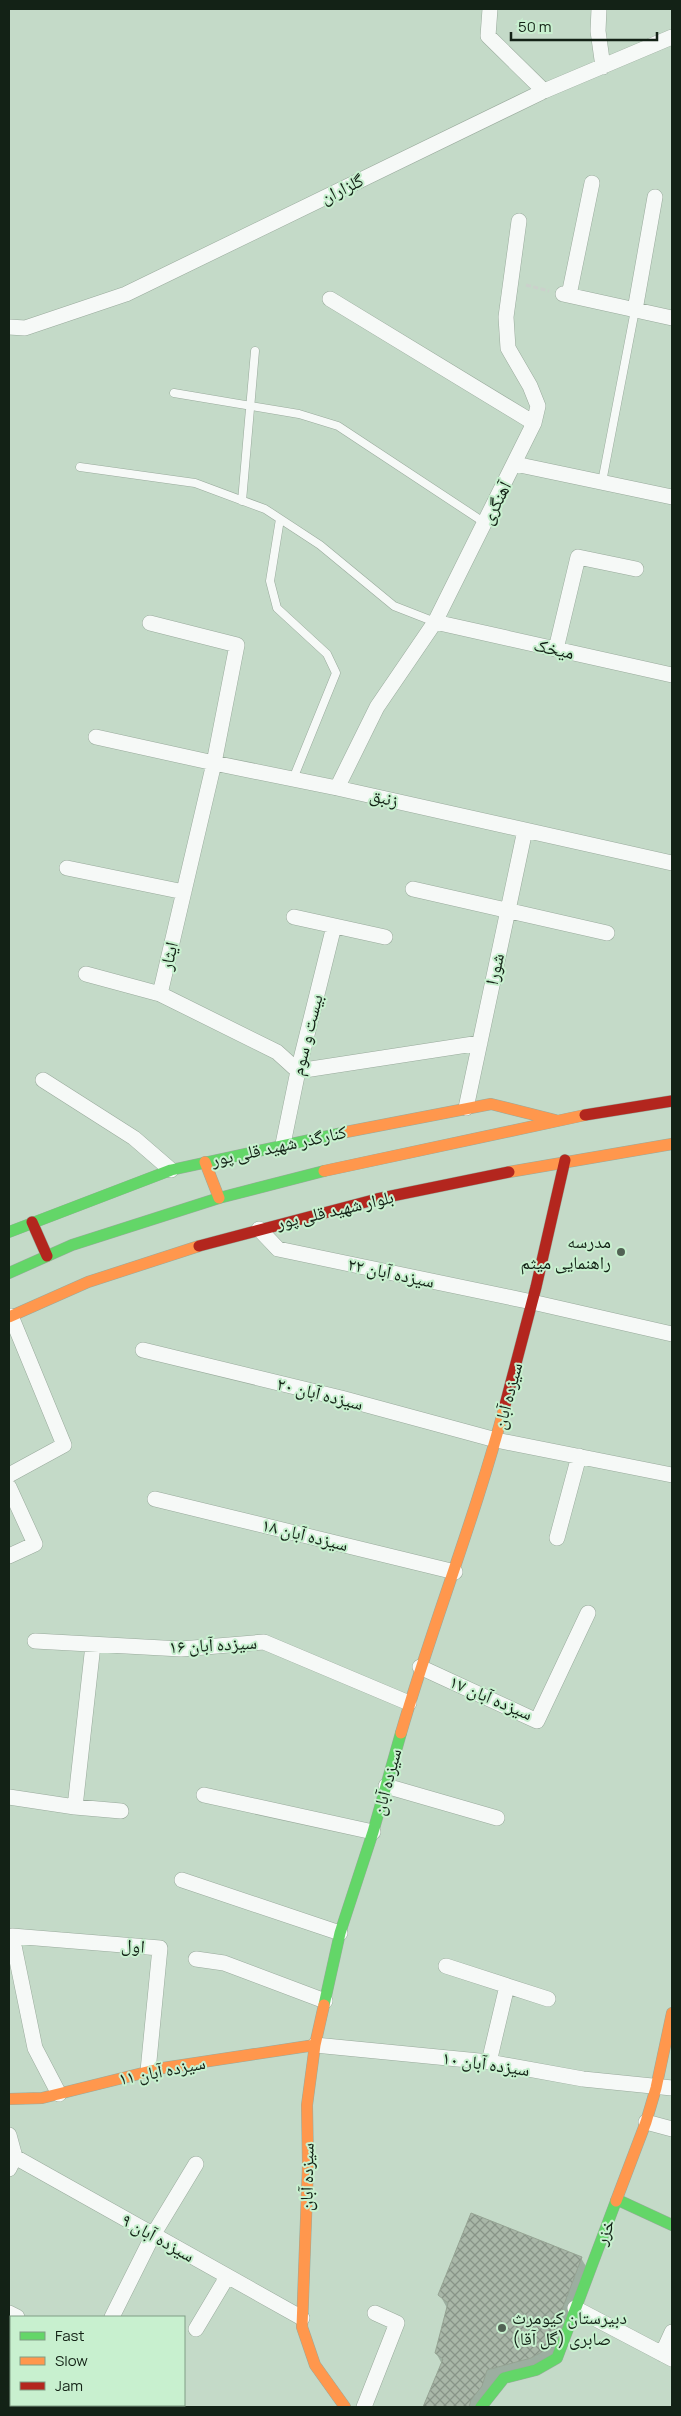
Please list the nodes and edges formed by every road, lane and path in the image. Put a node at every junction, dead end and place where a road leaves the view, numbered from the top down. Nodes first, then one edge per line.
1 (490, 9) edge
2 (599, 9) edge
3 (672, 37) edge
4 (603, 67) junction
5 (544, 91) junction
6 (592, 183) dead end
7 (655, 197) dead end
8 (518, 221) dead end
9 (510, 282) junction
10 (566, 295) junction
11 (330, 299) dead end
12 (634, 310) junction
13 (672, 318) edge
14 (9, 327) edge
15 (255, 351) dead end
16 (174, 393) dead end
17 (251, 406) junction
18 (534, 423) junction
19 (515, 464) junction
20 (80, 467) dead end
21 (602, 482) junction
22 (672, 497) edge
23 (242, 500) junction
24 (280, 519) junction
25 (486, 523) junction
26 (636, 569) dead end
27 (435, 622) junction
28 (150, 623) dead end
29 (556, 649) junction
30 (672, 675) edge
31 (96, 737) dead end
32 (214, 764) junction
33 (294, 779) junction
34 (337, 788) junction
35 (525, 830) junction
36 (672, 863) edge
37 (67, 868) dead end
38 (413, 889) dead end
39 (184, 892) junction
40 (508, 911) junction
41 (294, 917) dead end
42 (334, 926) junction
43 (607, 932) dead end
44 (385, 937) dead end
45 (86, 974) dead end
46 (160, 994) junction
47 (480, 1043) junction
48 (298, 1071) junction
49 (43, 1080) dead end
50 (672, 1101) edge
51 (466, 1108) junction
52 (558, 1120) junction
53 (283, 1144) junction
54 (672, 1144) edge
55 (565, 1160) junction
56 (205, 1162) junction
57 (171, 1170) junction
58 (219, 1198) junction
59 (32, 1222) junction
60 (259, 1229) junction
61 (9, 1232) edge
62 (47, 1256) junction
63 (9, 1273) edge
64 (532, 1302) junction
65 (10, 1316) edge
66 (672, 1334) edge
67 (143, 1350) dead end
68 (496, 1440) junction
69 (579, 1456) junction
70 (9, 1475) edge
71 (672, 1475) edge
72 (9, 1487) edge
73 (155, 1499) dead end
74 (557, 1538) dead end
75 (9, 1556) edge
76 (455, 1572) junction
77 (588, 1613) dead end
78 (35, 1641) dead end
79 (93, 1645) junction
80 (420, 1667) junction
81 (410, 1703) junction
82 (386, 1786) junction
83 (204, 1795) dead end
84 (9, 1797) edge
85 (75, 1807) junction
86 (121, 1811) dead end
87 (497, 1818) dead end
88 (373, 1832) junction
89 (182, 1880) dead end
90 (340, 1932) junction
91 (196, 1959) dead end
92 (446, 1966) dead end
93 (507, 1986) junction
94 (548, 1999) dead end
95 (325, 2001) junction
96 (672, 2013) edge
97 (315, 2045) junction
98 (489, 2062) junction
99 (148, 2071) junction
100 (656, 2088) junction
101 (672, 2088) edge
102 (59, 2094) junction
103 (9, 2098) edge
104 (646, 2122) junction
105 (672, 2129) edge
106 (9, 2135) edge
107 (12, 2163) edge
108 (196, 2164) dead end
109 (618, 2200) junction
110 (672, 2225) edge
111 (153, 2235) junction
112 (227, 2277) junction
113 (575, 2308) junction
114 (375, 2313) dead end
115 (112, 2316) edge
116 (302, 2318) junction
117 (196, 2329) dead end
118 (672, 2332) edge
119 (667, 2356) edge
120 (345, 2407) edge
121 (364, 2407) edge
122 (482, 2407) edge

1 - 5 street
2 - 4 street
3 - 4 street, گلزاران
4 - 5 street, گلزاران
5 - 14 street, گلزاران
6 - 10 street
7 - 12 street
8 - 9 street
9 - 10 path
9 - 18 street
10 - 12 street
11 - 18 street
12 - 13 street
12 - 21 lane
15 - 17 lane
16 - 17 lane
17 - 23 lane
17 - 25 lane
18 - 19 street, آهنگری
19 - 21 street
19 - 25 street, آهنگری
20 - 23 lane
21 - 22 street
23 - 24 lane
24 - 27 lane
24 - 33 lane
25 - 27 street, آهنگری
26 - 29 street
27 - 29 street, میخک
27 - 34 street, آهنگری
28 - 32 street, ایثار
29 - 30 street, میخک
31 - 32 street, زنبق
32 - 33 street, زنبق
32 - 39 street, ایثار
33 - 34 street, زنبق
34 - 35 street, زنبق
35 - 36 street, زنبق
35 - 40 street, شورا
37 - 39 street
38 - 40 street
39 - 46 street, ایثار
40 - 43 street
40 - 47 street, شورا
41 - 42 street
42 - 44 street
42 - 48 street, بیست و سوم
45 - 46 street
46 - 48 street, ایثار
47 - 48 street
47 - 51 street, شورا
48 - 53 street, بیست و سوم
49 - 57 street
50 - 52 main road
51 - 52 main road, کنارگذر شهید قلی پور
51 - 53 main road, کنارگذر شهید قلی پور
52 - 58 main road
53 - 56 main road, کنارگذر شهید قلی پور
54 - 55 main road, بلوار شهید قلی پور
55 - 60 main road, بلوار شهید قلی پور
55 - 64 main road, سیزده آبان
56 - 57 main road, کنارگذر شهید قلی پور
56 - 58 main road
57 - 59 main road, کنارگذر شهید قلی پور
58 - 62 main road
59 - 61 main road, کنارگذر شهید قلی پور
59 - 62 main road
60 - 64 street, سیزده آبان ۲۲
60 - 65 main road, بلوار شهید قلی پور
62 - 63 main road
64 - 66 street, سیزده آبان ۲۲
64 - 68 main road, سیزده آبان
65 - 70 street
67 - 68 street, سیزده آبان ۲۰
68 - 69 street, سیزده آبان ۲۰
68 - 76 main road, سیزده آبان
69 - 71 street, سیزده آبان ۲۰
69 - 74 street
72 - 75 street
73 - 76 street, سیزده آبان ۱۸
76 - 80 main road, سیزده آبان
77 - 80 street, سیزده آبان ۱۷
78 - 79 street, سیزده آبان ۱۶
79 - 81 street, سیزده آبان ۱۶
79 - 85 street
80 - 81 main road, سیزده آبان
81 - 82 main road, سیزده آبان
82 - 87 street
82 - 88 main road, سیزده آبان
83 - 88 street
84 - 85 street
85 - 86 street
88 - 90 main road, سیزده آبان
89 - 90 street
90 - 95 main road, سیزده آبان
91 - 95 street
92 - 93 street
93 - 94 street
93 - 98 street
95 - 97 main road, سیزده آبان
96 - 100 main road, خزر
97 - 98 street, سیزده آبان ‍۱۰
97 - 99 main road, سیزده آبان ۱۱
97 - 116 main road, سیزده آبان
98 - 100 street, سیزده آبان ‍۱۰
99 - 102 main road, سیزده آبان ۱۱
99 - 102 street, اول
100 - 101 street, سیزده آبان ‍۱۰
100 - 104 main road, خزر
102 - 103 main road, سیزده آبان ۱۱
104 - 105 street
104 - 109 main road, خزر
106 - 107 street
107 - 111 street, سیزده آبان ۹
108 - 111 street
109 - 110 main road
109 - 113 main road, خزر
111 - 112 street, سیزده آبان ۹
111 - 115 street
112 - 116 street, سیزده آبان ۹
112 - 117 street
113 - 119 street
113 - 122 main road, خزر
114 - 121 street
116 - 120 main road, سیزده آبان
118 - 119 street

